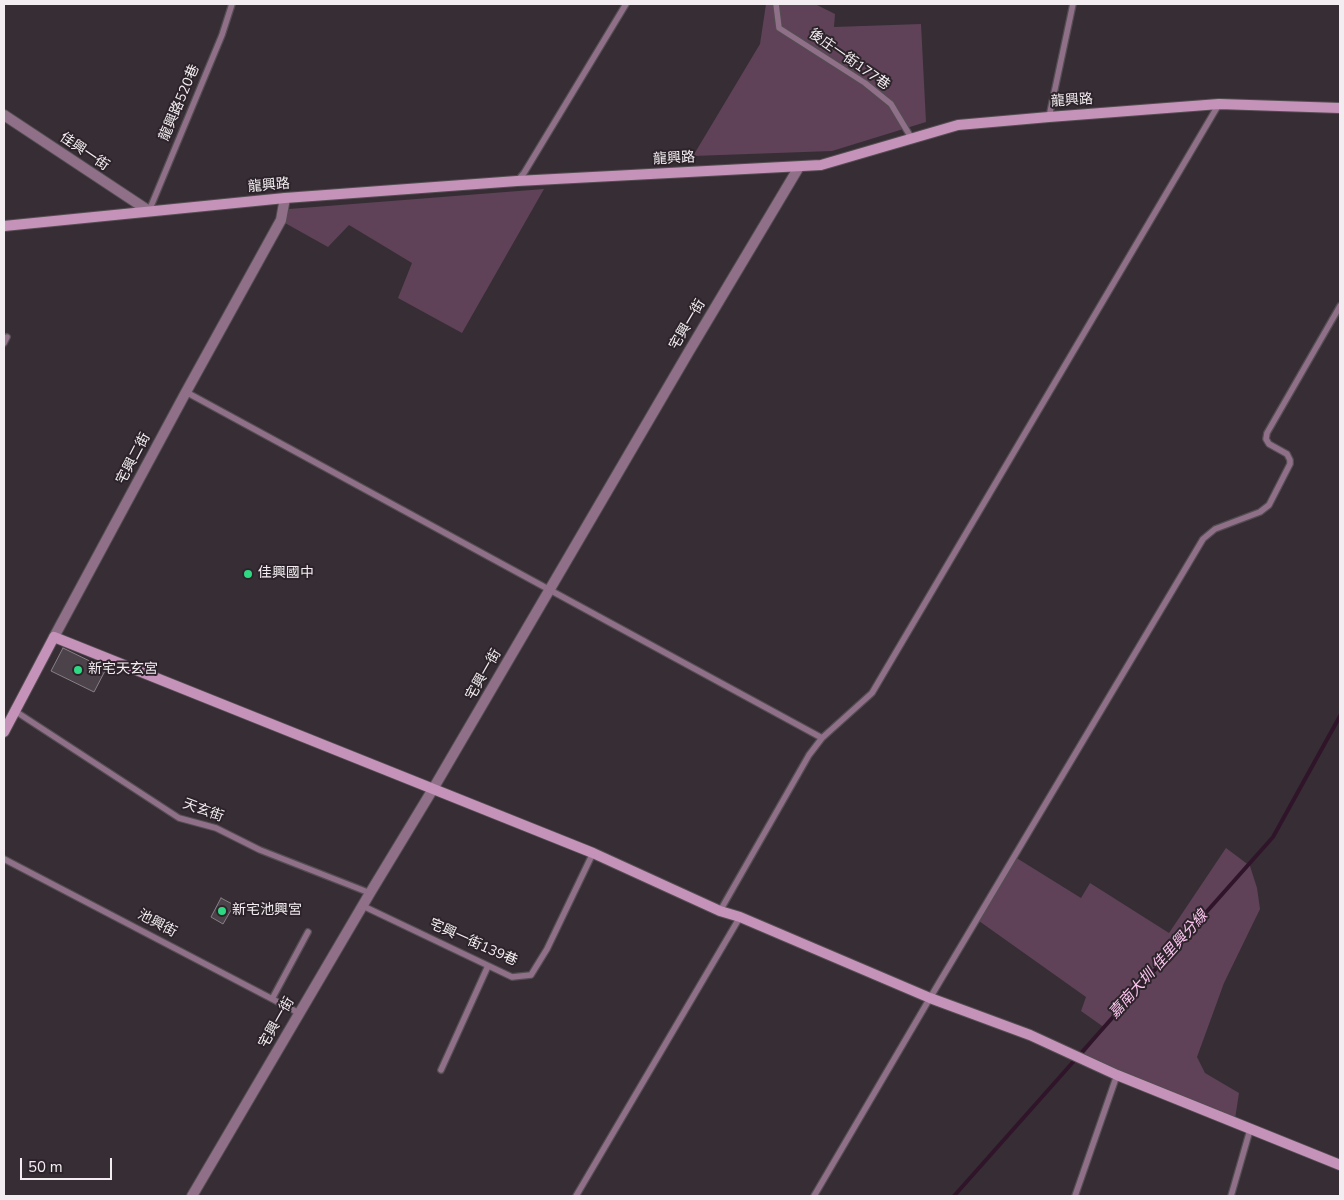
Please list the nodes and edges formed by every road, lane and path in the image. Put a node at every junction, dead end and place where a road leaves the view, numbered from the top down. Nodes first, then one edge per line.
1 (232, 4) edge
2 (626, 4) edge
3 (776, 4) edge
4 (1073, 4) edge
5 (1219, 104) junction
6 (1340, 108) edge
7 (4, 115) edge
8 (1049, 117) junction
9 (912, 138) junction
10 (799, 166) junction
11 (517, 181) junction
12 (285, 198) junction
13 (149, 211) junction
14 (4, 226) edge
15 (1340, 306) edge
16 (7, 337) dead end
17 (4, 343) edge
18 (186, 392) junction
19 (550, 590) junction
20 (54, 637) junction
21 (15, 711) junction
22 (4, 732) edge
23 (822, 738) junction
24 (433, 789) junction
25 (593, 853) junction
26 (4, 859) edge
27 (370, 893) junction
28 (363, 906) junction
29 (720, 911) junction
30 (740, 917) junction
31 (308, 932) dead end
32 (488, 966) junction
33 (930, 998) junction
34 (272, 999) junction
35 (299, 1013) junction
36 (441, 1070) dead end
37 (1117, 1075) junction
38 (1250, 1130) junction
39 (1340, 1165) edge
40 (192, 1196) edge
41 (576, 1196) edge
42 (814, 1196) edge
43 (1075, 1196) edge
44 (1231, 1196) edge

1 - 13 lane, 龍興路520巷
2 - 11 lane
3 - 9 lane, 後庄一街177巷
4 - 8 lane
5 - 6 street, 龍興路
5 - 8 street, 龍興路
5 - 23 lane
7 - 13 street, 佳興一街
8 - 9 street, 龍興路
9 - 10 street, 龍興路
10 - 11 street, 龍興路
10 - 19 street, 宅興一街
11 - 12 street, 龍興路
12 - 13 street, 龍興路
12 - 18 street, 宅興二街
13 - 14 street, 龍興路
15 - 33 lane
16 - 17 lane
18 - 19 lane
18 - 20 street, 宅興二街
19 - 23 lane
19 - 24 street, 宅興一街
20 - 21 street, 宅興二街
20 - 24 street
21 - 22 street, 宅興二街
21 - 27 lane, 天玄街
23 - 29 lane
24 - 25 street
24 - 27 street, 宅興一街
25 - 29 street
25 - 32 lane, 宅興一街139巷
26 - 34 lane, 池興街
27 - 28 street, 宅興一街
28 - 32 lane, 宅興一街139巷
28 - 35 street, 宅興一街
29 - 30 street
30 - 33 street
30 - 41 lane
31 - 34 lane
32 - 36 lane
33 - 37 street
33 - 42 lane
34 - 35 lane, 池興街
35 - 40 street, 宅興一街
37 - 38 street
37 - 43 lane
38 - 39 street
38 - 44 lane

